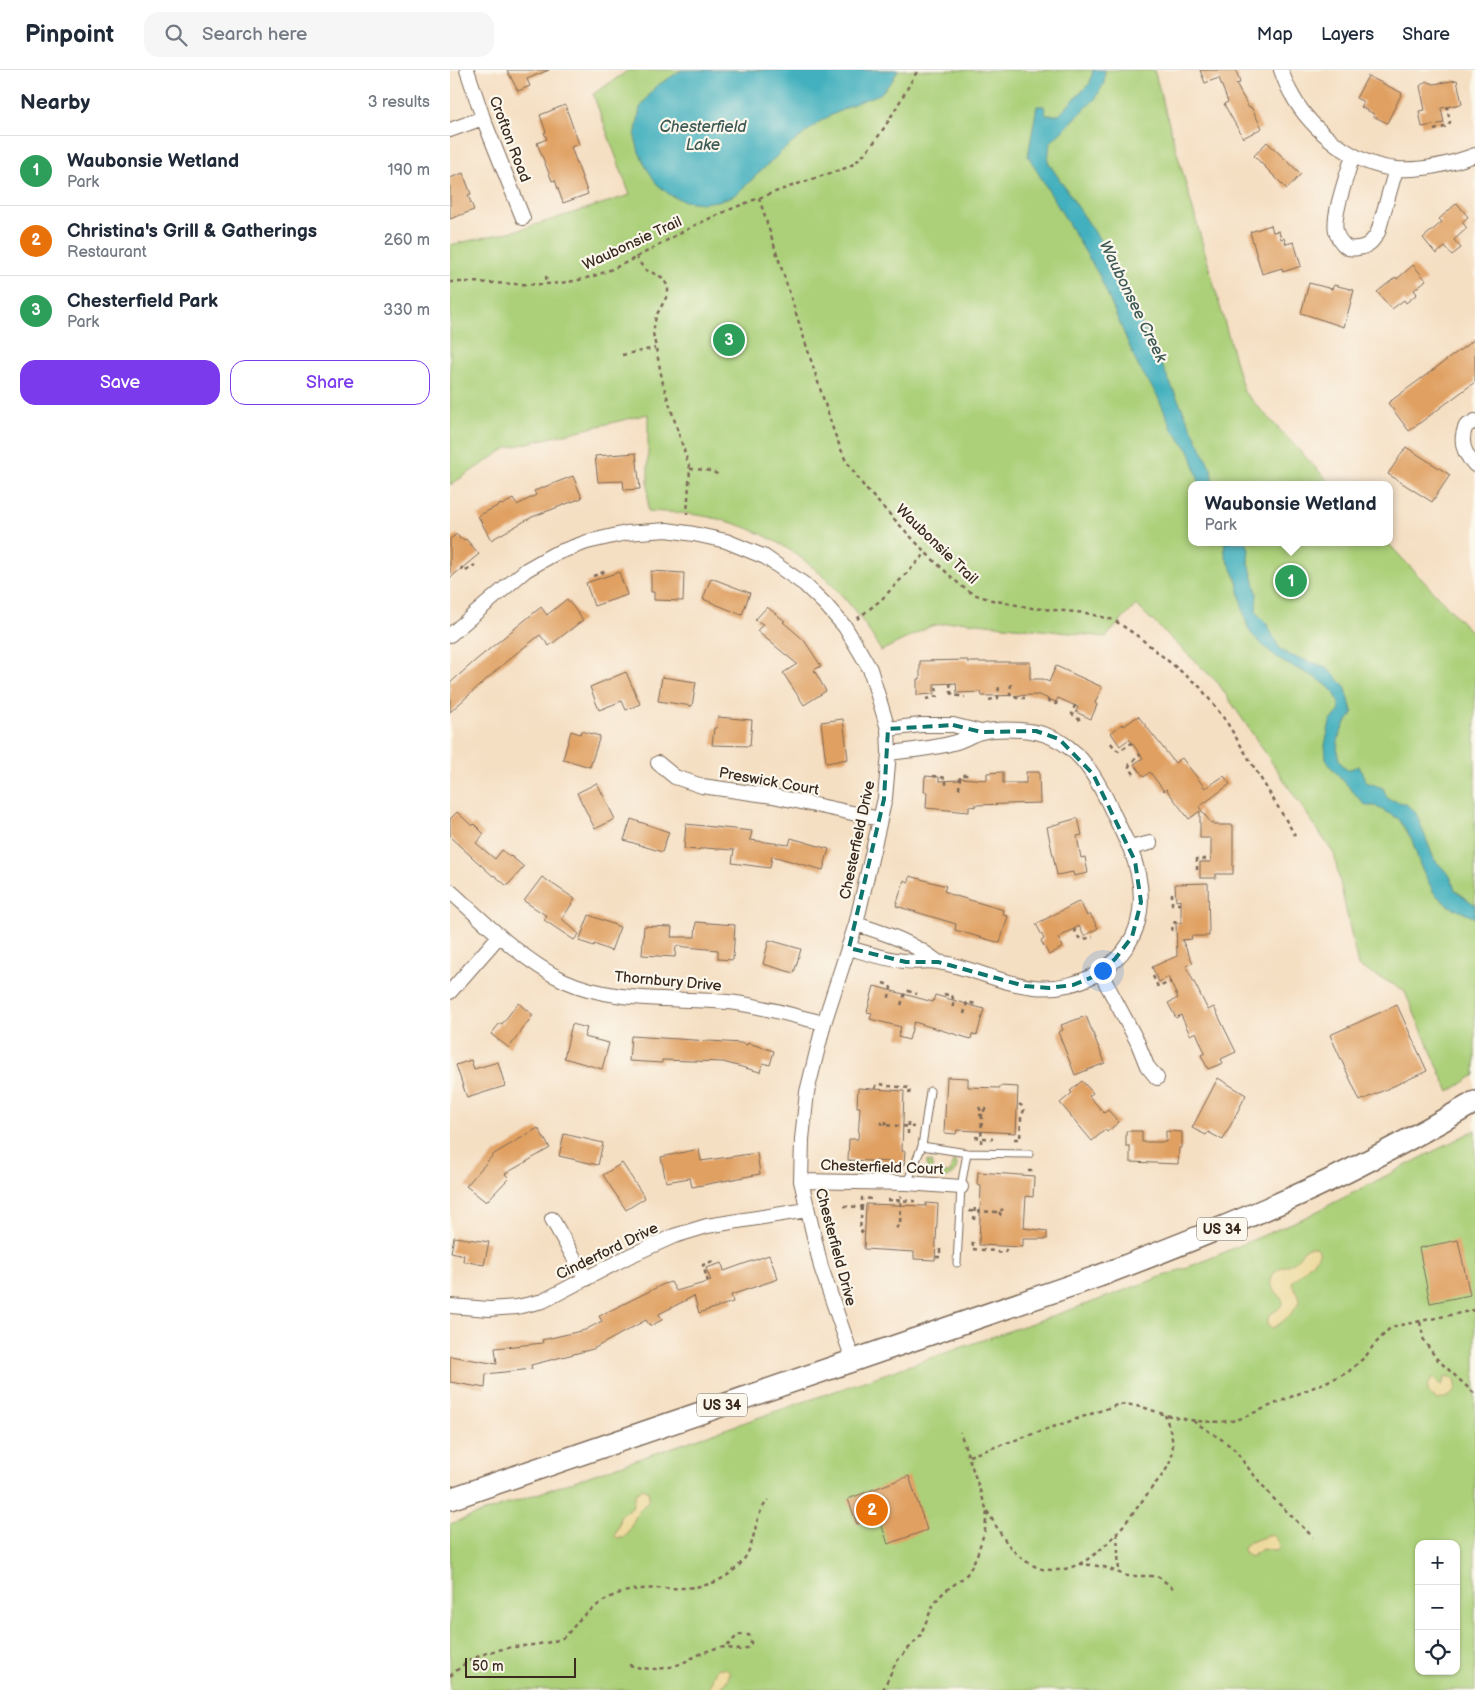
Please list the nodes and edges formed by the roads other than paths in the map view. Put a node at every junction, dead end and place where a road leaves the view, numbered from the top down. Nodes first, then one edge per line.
1 (467, 70) edge
2 (1281, 70) edge
3 (484, 118) junction
4 (450, 130) edge
5 (1475, 155) edge
6 (1353, 156) junction
7 (1396, 169) junction
8 (523, 218) dead end
9 (1475, 421) edge
10 (1475, 465) edge
11 (450, 635) edge
12 (888, 729) junction
13 (981, 732) junction
14 (889, 753) junction
15 (658, 763) dead end
16 (880, 819) junction
17 (1150, 843) dead end
18 (1130, 848) junction
19 (450, 891) edge
20 (856, 924) junction
21 (499, 936) junction
22 (849, 948) junction
23 (938, 962) junction
24 (1100, 972) junction
25 (450, 992) edge
26 (824, 1023) junction
27 (1157, 1078) dead end
28 (930, 1091) dead end
29 (1475, 1102) edge
30 (922, 1146) junction
31 (967, 1153) junction
32 (1029, 1154) dead end
33 (801, 1180) junction
34 (961, 1187) junction
35 (904, 1188) junction
36 (807, 1210) junction
37 (552, 1220) dead end
38 (957, 1263) dead end
39 (586, 1279) junction
40 (450, 1306) edge
41 (853, 1360) junction
42 (450, 1499) edge

1 - 3 street, Crofton Road
2 - 6 street
3 - 4 street
3 - 8 street, Crofton Road
5 - 7 street
6 - 7 street
6 - 7 street
9 - 10 street
11 - 12 street, Chesterfield Drive
12 - 13 street
12 - 14 street, Chesterfield Drive
13 - 14 street
13 - 18 street
14 - 16 street, Chesterfield Drive
15 - 16 street, Preswick Court
16 - 20 street, Chesterfield Drive
17 - 18 street
18 - 24 street
19 - 21 street, Thornbury Drive
20 - 22 street, Chesterfield Drive
20 - 23 street
21 - 25 street
21 - 26 street, Thornbury Drive
22 - 23 street
22 - 26 street, Chesterfield Drive
23 - 24 street
24 - 27 street
26 - 33 street, Chesterfield Drive
28 - 30 lane
29 - 41 main road, US 34
30 - 31 lane
30 - 35 lane
31 - 32 lane
31 - 34 lane
33 - 35 street, Chesterfield Court
33 - 36 street, Chesterfield Drive
34 - 35 street, Chesterfield Court
34 - 38 lane
36 - 39 street, Cinderford Drive
36 - 41 street, Chesterfield Drive
37 - 39 street
39 - 40 street, Cinderford Drive
41 - 42 main road, US 34

